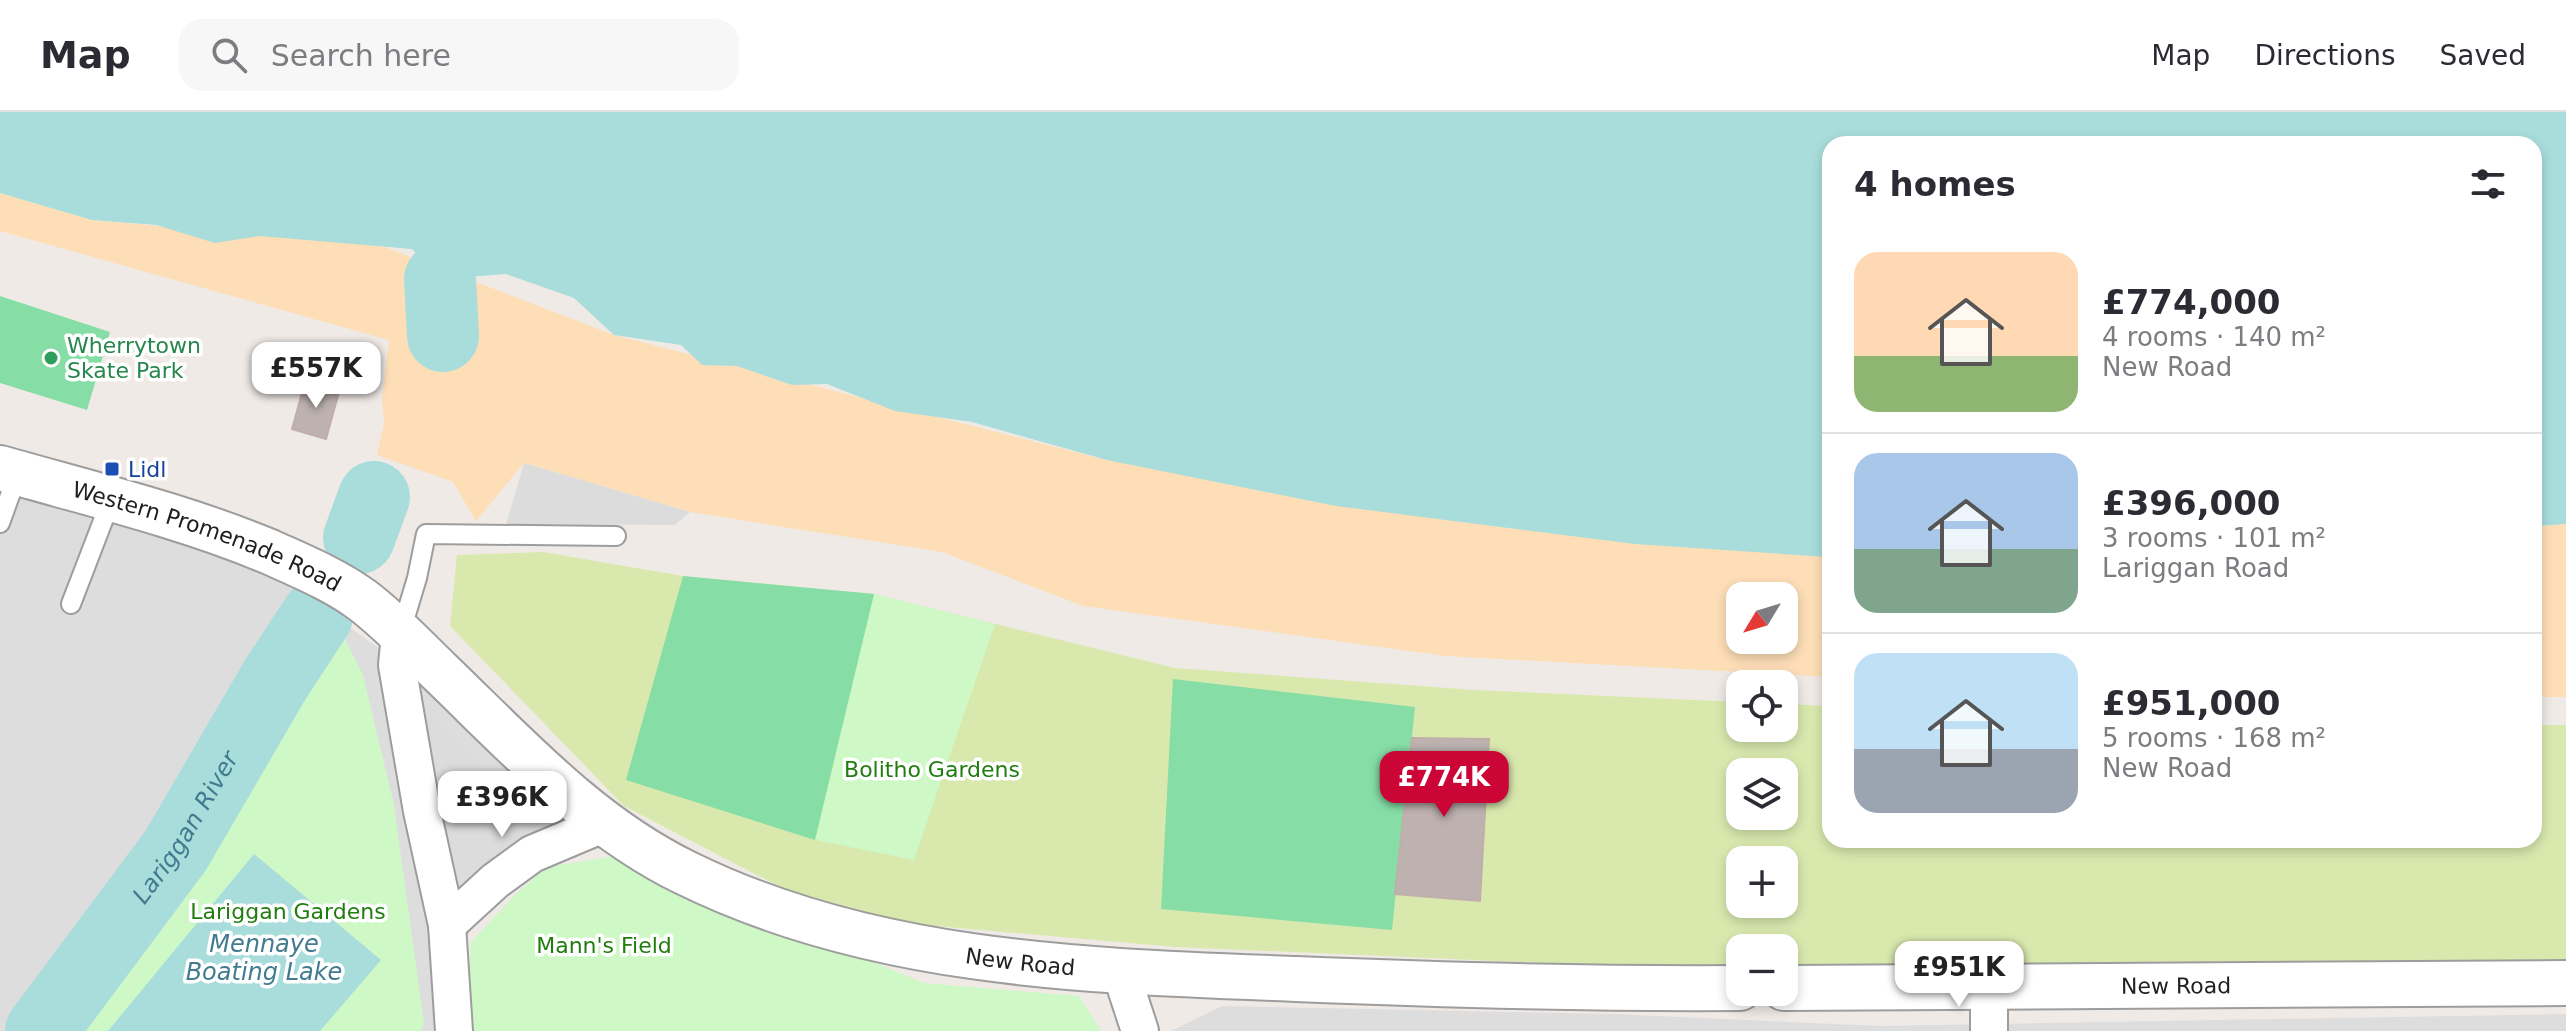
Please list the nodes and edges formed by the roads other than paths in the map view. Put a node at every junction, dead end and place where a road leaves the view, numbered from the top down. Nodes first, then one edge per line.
1 (9, 470) edge
2 (111, 500) junction
3 (0, 523) edge
4 (616, 536) dead end
5 (71, 604) dead end
6 (400, 634) junction
7 (603, 824) junction
8 (447, 925) junction
9 (1121, 973) junction
10 (2566, 983) edge
11 (1726, 988) edge
12 (1798, 988) edge
13 (1989, 988) junction
14 (454, 1031) edge
15 (1140, 1031) edge
16 (1989, 1031) edge

1 - 2 street, Western Promenade Road
1 - 3 lane
2 - 5 lane
2 - 6 street, Western Promenade Road
4 - 6 lane
6 - 7 street, New Road
6 - 8 street
7 - 8 street
7 - 9 street, New Road
8 - 14 street
9 - 11 street, New Road
9 - 15 street
10 - 13 street, New Road
12 - 13 street, New Road
13 - 16 street

